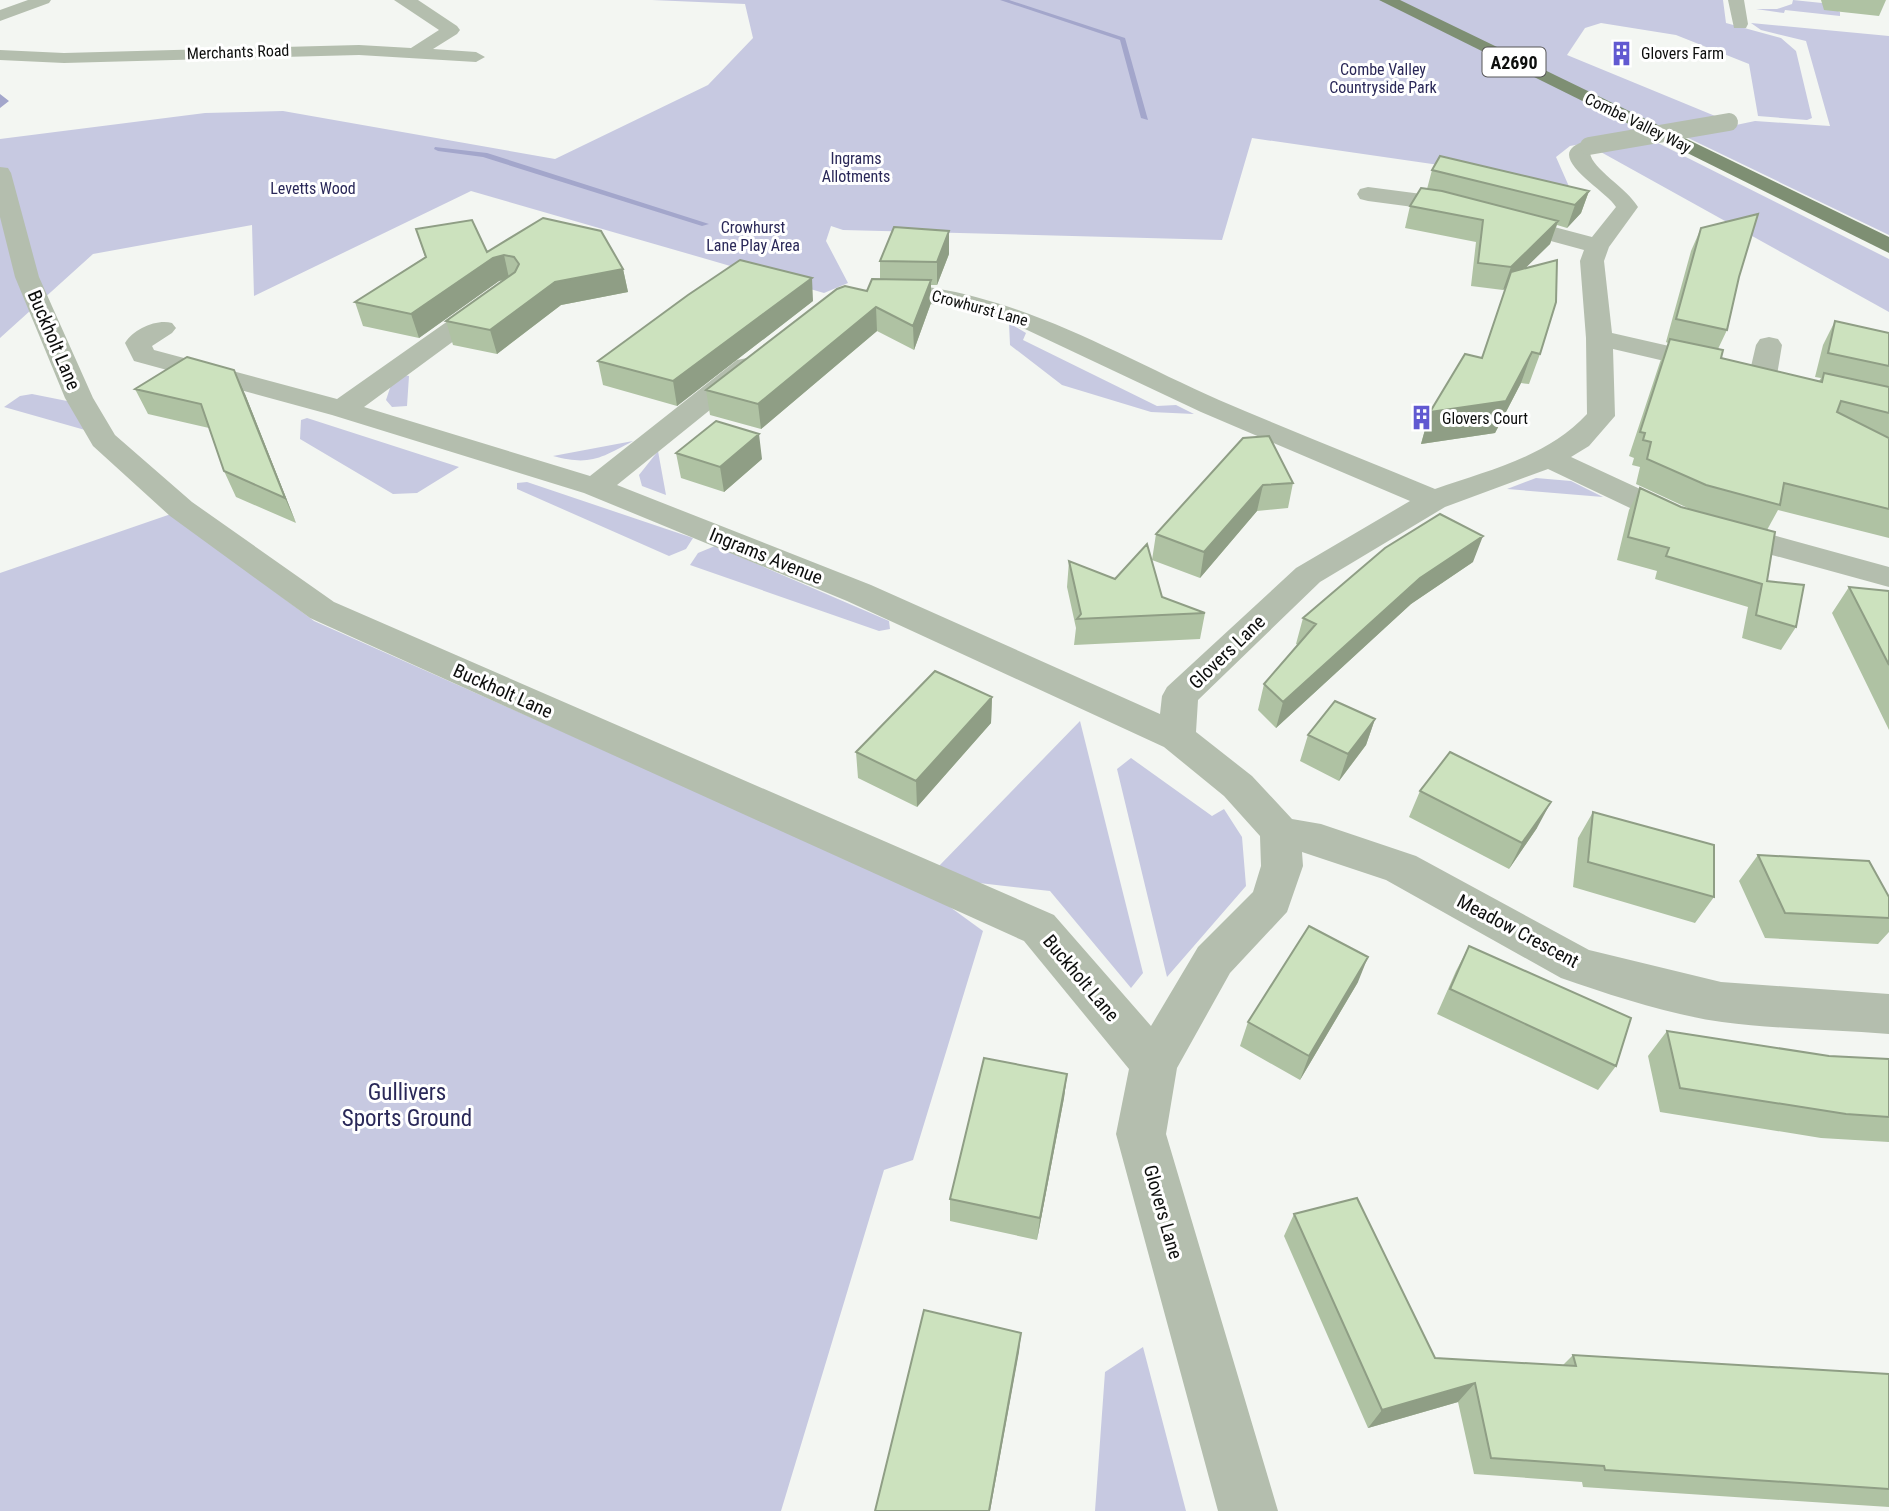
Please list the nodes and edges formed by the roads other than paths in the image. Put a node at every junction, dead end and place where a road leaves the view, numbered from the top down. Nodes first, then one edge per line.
1 (43, 0) edge
2 (402, 0) edge
3 (1387, 0) edge
4 (1736, 0) edge
5 (0, 16) edge
6 (1740, 24) dead end
7 (418, 51) junction
8 (0, 55) edge
9 (476, 57) dead end
10 (1729, 122) dead end
11 (0, 173) edge
12 (1368, 194) dead end
13 (1400, 199) junction
14 (1389, 219) dead end
15 (1597, 246) junction
16 (1889, 246) edge
17 (510, 288) edge
18 (850, 297) edge
19 (163, 328) dead end
20 (1599, 338) junction
21 (1769, 345) dead end
22 (770, 348) edge
23 (342, 409) junction
24 (1549, 458) junction
25 (595, 487) junction
26 (1434, 500) junction
27 (1889, 577) edge
28 (1177, 737) junction
29 (1280, 832) junction
30 (1889, 1014) edge
31 (1154, 1064) junction
32 (1248, 1511) edge

1 - 5 street
2 - 7 street
3 - 16 main road, Combe Valley Way / A2690
4 - 6 street
7 - 8 street, Merchants Road
7 - 9 street, Merchants Road
10 - 15 street, bridge
11 - 31 street, Buckholt Lane
12 - 13 street
13 - 14 street
13 - 15 street
15 - 20 street, Glovers Lane
17 - 23 street
18 - 26 street, Crowhurst Lane
19 - 23 street, Ingrams Avenue
20 - 21 street
20 - 24 street, Glovers Lane
22 - 25 street
23 - 25 street, Ingrams Avenue
24 - 26 street, Glovers Lane
24 - 27 street
25 - 28 street, Ingrams Avenue
26 - 28 street, Glovers Lane
28 - 29 street
29 - 30 street, Meadow Crescent
29 - 31 street, Glovers Lane
31 - 32 street, Glovers Lane

